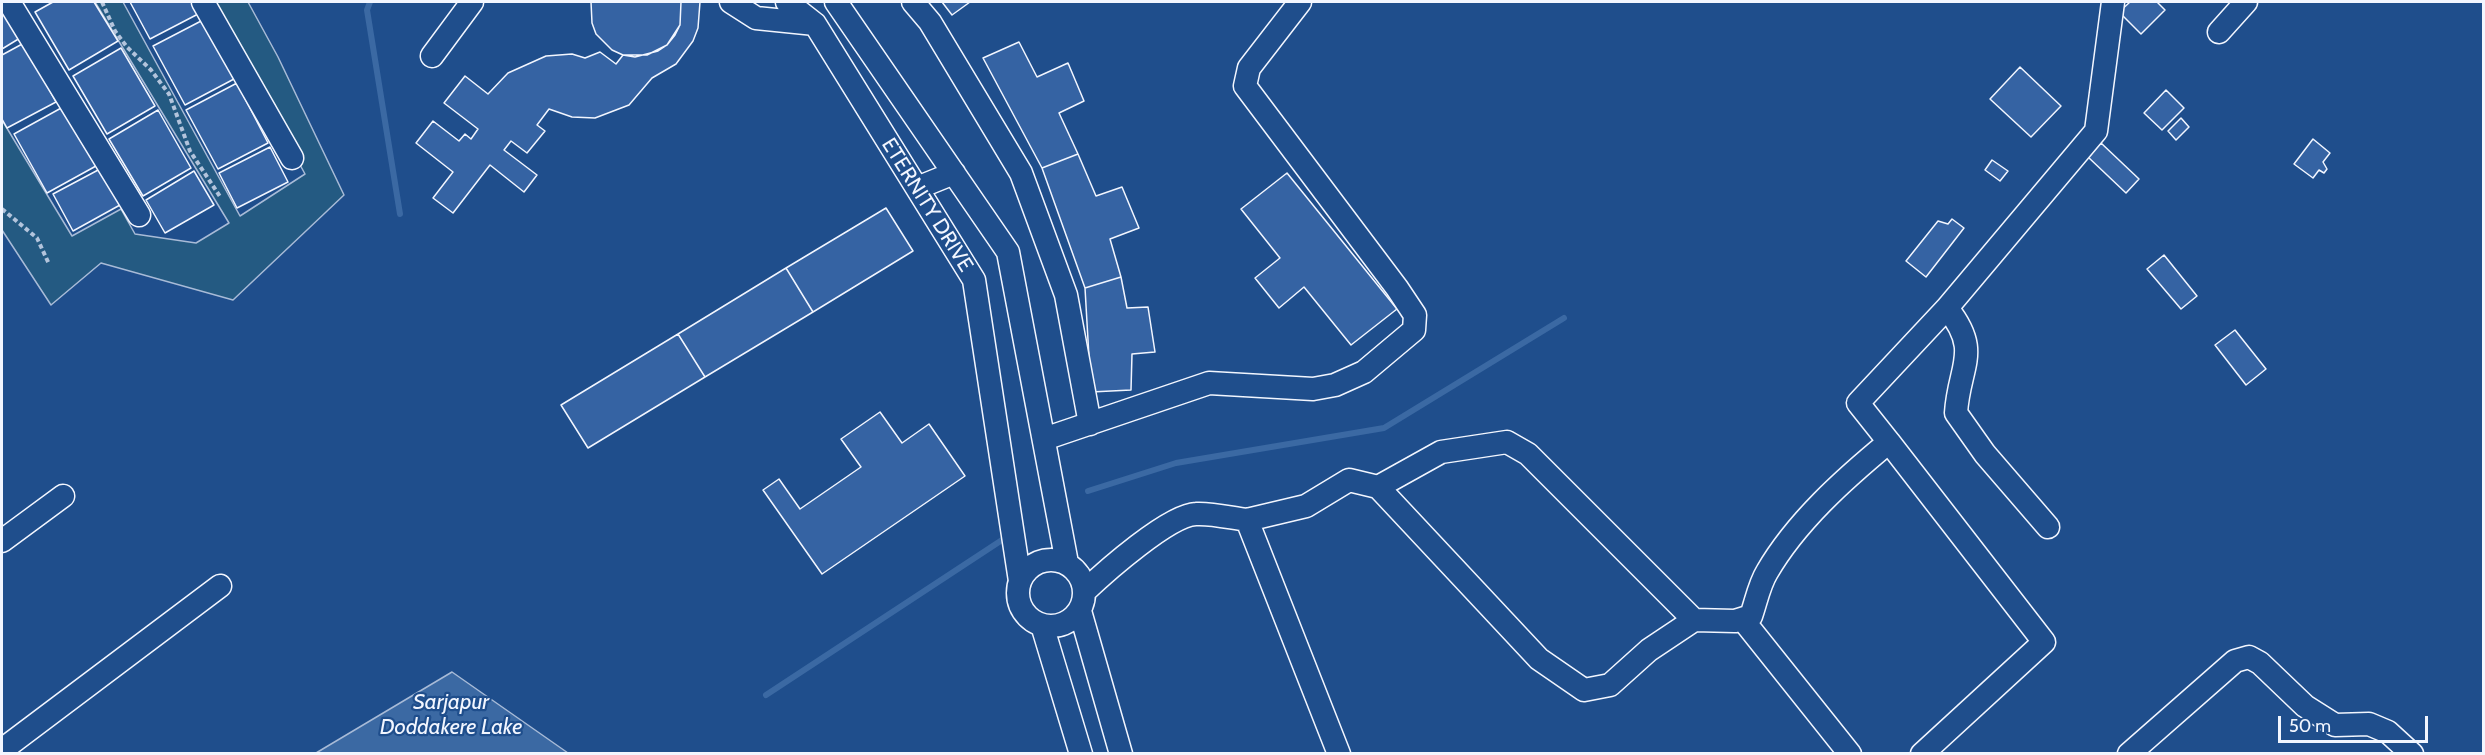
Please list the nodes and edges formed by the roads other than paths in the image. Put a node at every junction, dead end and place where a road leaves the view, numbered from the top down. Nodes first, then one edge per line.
1 (9, 2) edge
2 (202, 2) edge
3 (472, 2) edge
4 (731, 2) edge
5 (787, 2) edge
6 (836, 2) edge
7 (914, 2) edge
8 (1300, 2) edge
9 (2113, 2) edge
10 (2246, 2) edge
11 (815, 24) junction
12 (2219, 32) dead end
13 (432, 56) dead end
14 (292, 158) dead end
15 (954, 173) junction
16 (917, 188) junction
17 (139, 215) dead end
18 (1947, 308) junction
19 (1090, 424) junction
20 (1044, 439) junction
21 (1889, 442) junction
22 (1378, 488) junction
23 (63, 496) dead end
24 (1247, 520) junction
25 (2048, 527) dead end
26 (2, 539) edge
27 (1067, 563) junction
28 (1020, 581) junction
29 (220, 586) dead end
30 (1082, 601) junction
31 (1694, 620) junction
32 (1743, 620) junction
33 (1042, 625) junction
34 (2, 750) edge
35 (1081, 753) edge
36 (1121, 753) edge
37 (1339, 753) edge
38 (1850, 753) edge
39 (1922, 753) edge
40 (2129, 753) edge
41 (2412, 753) edge

1 - 17 street
2 - 14 street
3 - 13 street
4 - 11 street
5 - 11 street, ETERNITY DRIVE
6 - 15 street, ETERNITY DRIVE
7 - 19 street
8 - 19 street
9 - 18 street
10 - 12 street
11 - 16 street, ETERNITY DRIVE
15 - 16 street
15 - 20 street, ETERNITY DRIVE
16 - 28 street, ETERNITY DRIVE
18 - 21 street
18 - 25 street
19 - 20 street
20 - 27 street, ETERNITY DRIVE
21 - 32 street
21 - 39 street
22 - 24 street
22 - 31 street
22 - 31 street
23 - 26 street
24 - 30 street
24 - 37 street
27 - 28 street
27 - 30 street, ETERNITY DRIVE
28 - 33 street, ETERNITY DRIVE
29 - 34 street
30 - 33 street
30 - 36 street, ETERNITY DRIVE
31 - 32 street
32 - 38 street
33 - 35 street
40 - 41 street

